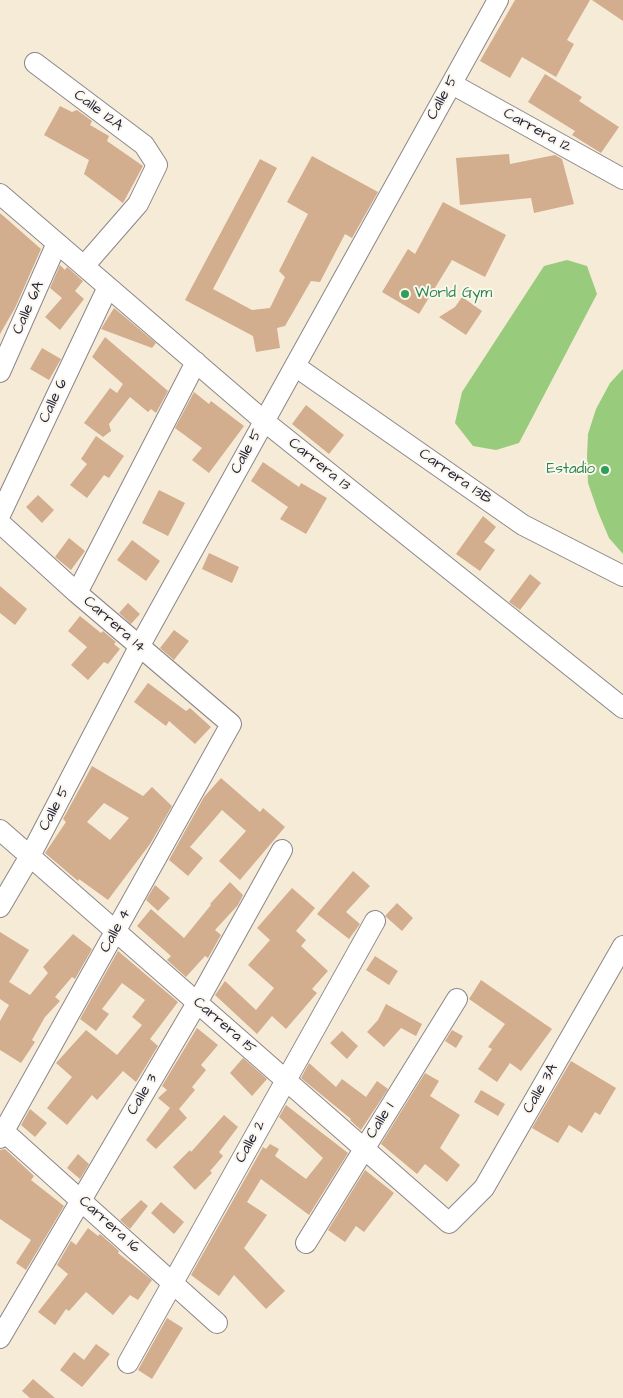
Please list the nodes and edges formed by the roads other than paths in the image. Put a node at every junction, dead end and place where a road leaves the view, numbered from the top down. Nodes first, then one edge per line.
1 (498, 0) edge
2 (35, 63) dead end
3 (452, 84) junction
4 (623, 179) edge
5 (0, 194) edge
6 (57, 243) junction
7 (84, 266) junction
8 (108, 287) junction
9 (196, 362) junction
10 (295, 366) junction
11 (0, 372) edge
12 (264, 421) junction
13 (0, 515) edge
14 (0, 523) edge
15 (623, 576) edge
16 (77, 593) junction
17 (140, 647) junction
18 (623, 708) edge
19 (231, 724) joint
20 (0, 830) edge
21 (282, 850) dead end
22 (30, 856) junction
23 (0, 907) edge
24 (375, 921) dead end
25 (116, 932) junction
26 (623, 946) edge
27 (457, 998) dead end
28 (198, 1003) junction
29 (286, 1080) junction
30 (1, 1132) edge
31 (364, 1150) junction
32 (80, 1199) junction
33 (449, 1223) joint
34 (306, 1243) dead end
35 (173, 1283) junction
36 (217, 1323) dead end
37 (0, 1338) edge
38 (128, 1363) dead end

1 - 3 street, Calle 5
2 - 7 street, Calle 12A
3 - 4 street, Carrera 12
3 - 10 street, Calle 5
5 - 6 street, Carrera 13
6 - 7 street, Carrera 13
6 - 11 street, Calle 6A
7 - 8 street, Carrera 13
8 - 9 street, Carrera 13
8 - 13 street, Calle 6
9 - 12 street, Carrera 13
9 - 16 street
10 - 12 street, Calle 5
10 - 15 street, Carrera 13B
12 - 17 street, Calle 5
12 - 18 street, Carrera 13
14 - 16 street, Carrera 14
16 - 17 street, Carrera 14
17 - 19 street, Carrera 14
17 - 22 street, Calle 5
19 - 25 street, Calle 4
20 - 22 street, Carrera 15
21 - 28 street, Calle 3
22 - 23 street, Calle 5
22 - 25 street, Carrera 15
24 - 29 street, Calle 2
25 - 28 street, Carrera 15
25 - 30 street, Calle 4
26 - 33 street, Calle 3A
27 - 31 street, Calle 1
28 - 29 street, Carrera 15
28 - 32 street, Calle 3
29 - 31 street, Carrera 15
29 - 35 street, Calle 2
30 - 32 street, Carrera 16
31 - 33 street, Carrera 15
31 - 34 street, Calle 1
32 - 35 street, Carrera 16
32 - 37 street, Calle 3
35 - 36 street, Carrera 16
35 - 38 street, Calle 2

